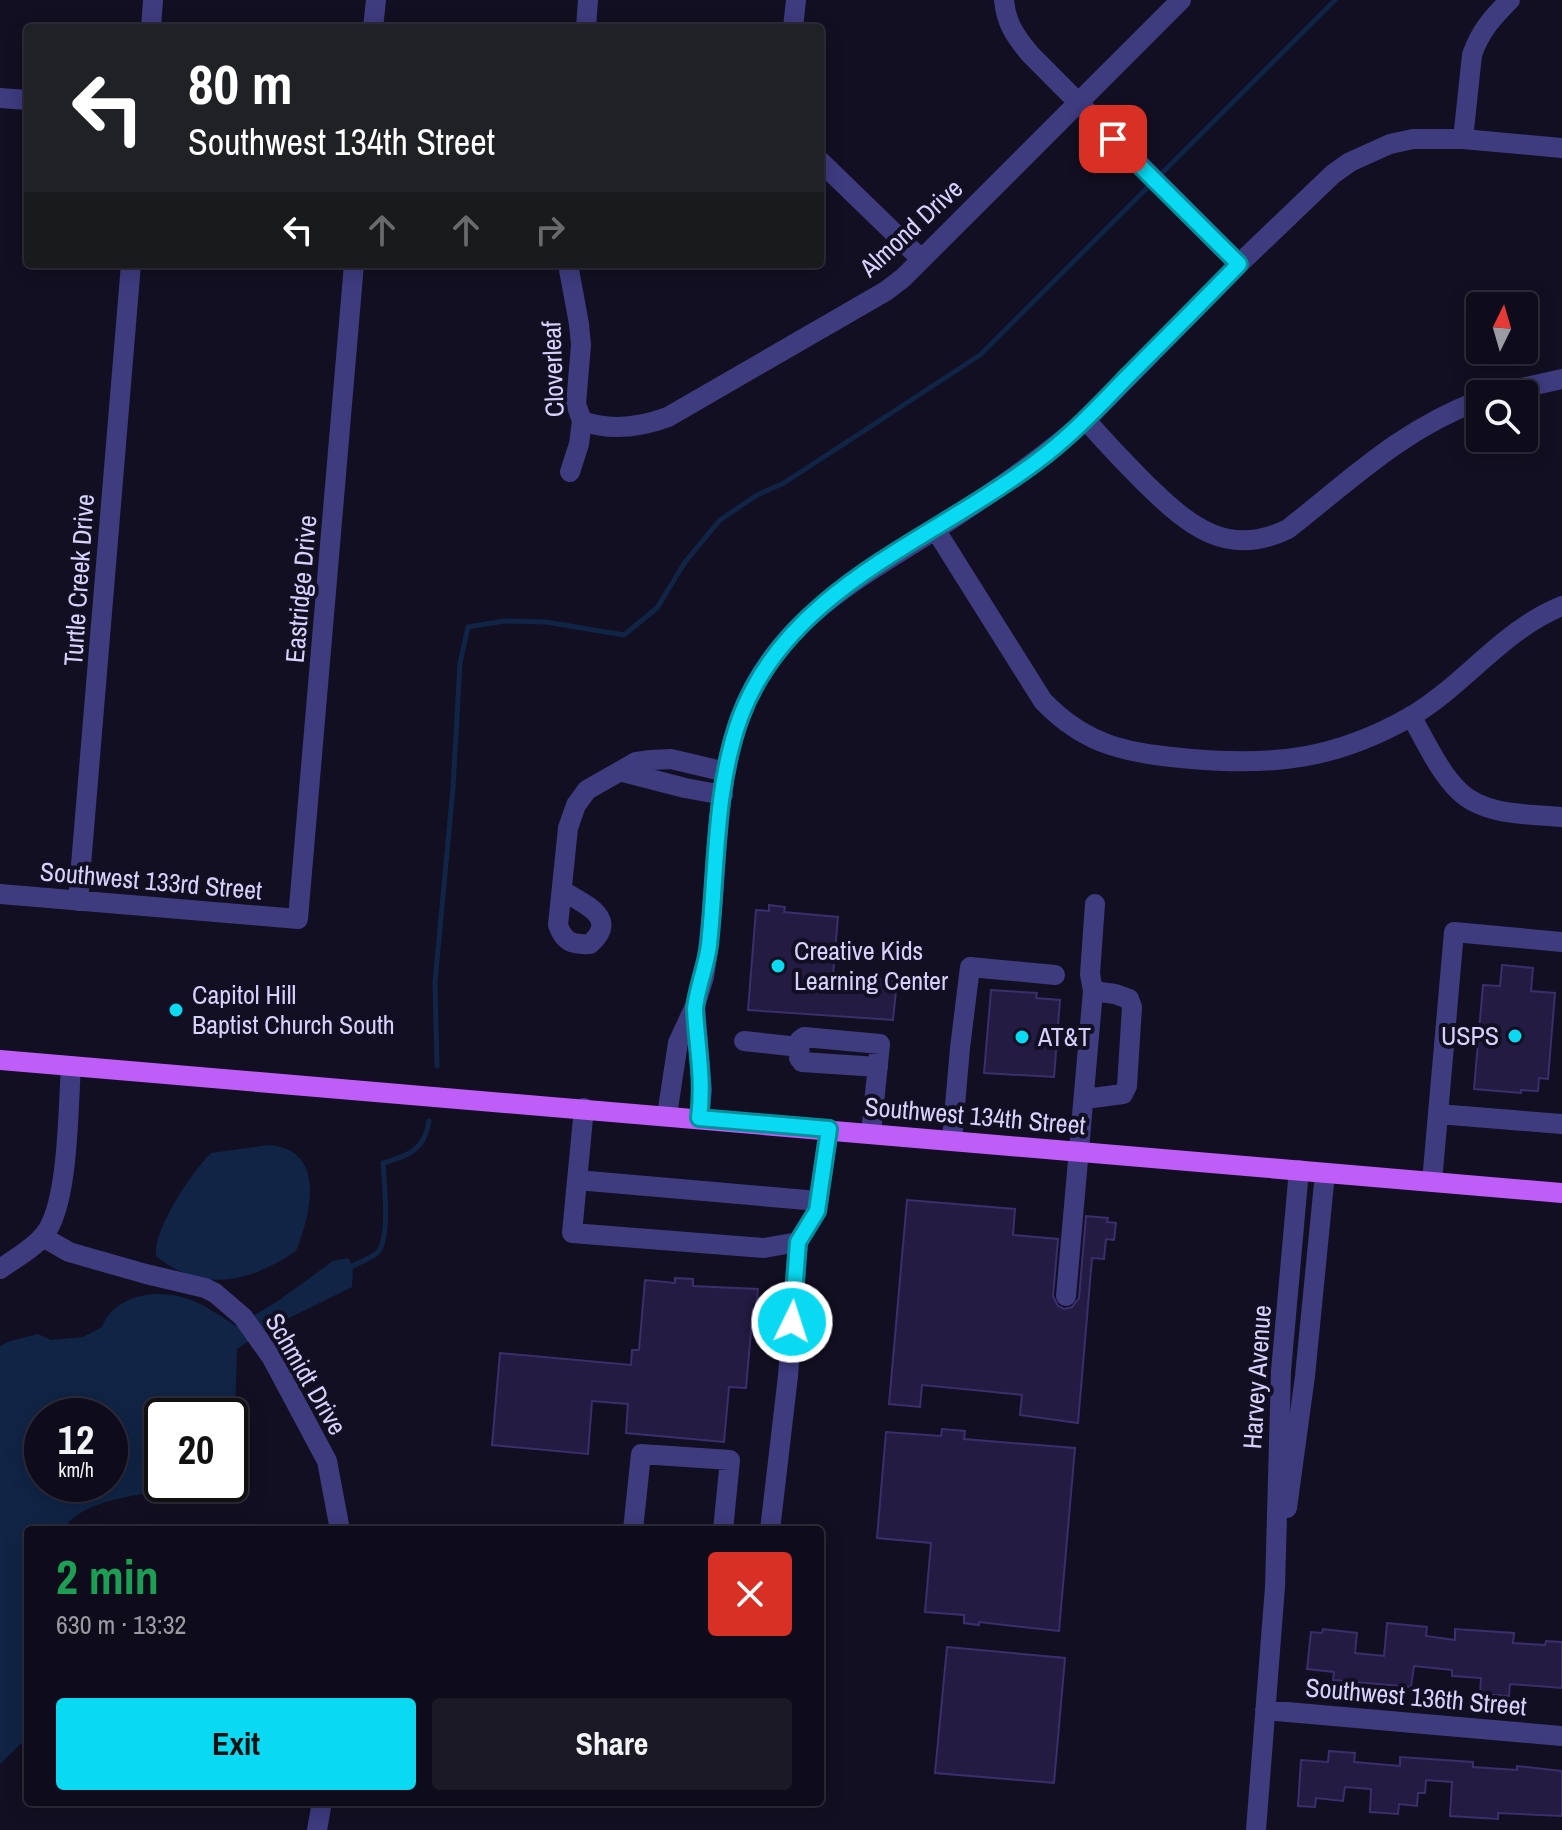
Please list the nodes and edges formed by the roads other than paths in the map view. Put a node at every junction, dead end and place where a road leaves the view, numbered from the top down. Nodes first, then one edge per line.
1 (153, 0) edge
2 (376, 0) edge
3 (588, 0) edge
4 (796, 0) edge
5 (1004, 0) edge
6 (1181, 0) edge
7 (1510, 0) edge
8 (151, 24) edge
9 (373, 24) edge
10 (586, 24) edge
11 (793, 24) edge
12 (0, 98) edge
13 (24, 100) edge
14 (1078, 104) junction
15 (1463, 139) junction
16 (1562, 148) edge
17 (824, 165) edge
18 (921, 259) junction
19 (1239, 264) junction
20 (131, 268) edge
21 (354, 268) edge
22 (569, 268) edge
23 (1562, 379) edge
24 (1538, 384) edge
25 (1466, 406) edge
26 (1086, 420) junction
27 (582, 421) junction
28 (570, 472) dead end
29 (935, 529) junction
30 (1562, 606) edge
31 (1411, 716) junction
32 (623, 772) junction
33 (726, 772) junction
34 (723, 795) junction
35 (1562, 817) edge
36 (563, 891) dead end
37 (0, 894) edge
38 (78, 901) junction
39 (1095, 904) dead end
40 (298, 919) joint
41 (1562, 942) edge
42 (1055, 975) dead end
43 (1093, 991) junction
44 (695, 1006) junction
45 (744, 1041) dead end
46 (0, 1060) edge
47 (71, 1066) junction
48 (1085, 1099) junction
49 (584, 1108) junction
50 (1438, 1114) junction
51 (667, 1115) junction
52 (699, 1118) junction
53 (1562, 1124) edge
54 (829, 1129) junction
55 (871, 1133) junction
56 (952, 1140) junction
57 (1080, 1151) junction
58 (1299, 1170) junction
59 (1325, 1173) junction
60 (577, 1180) junction
61 (1432, 1182) junction
62 (1562, 1193) edge
63 (818, 1201) junction
64 (43, 1237) junction
65 (798, 1242) junction
66 (0, 1269) edge
67 (1066, 1296) dead end
68 (339, 1526) edge
69 (633, 1526) edge
70 (723, 1526) edge
71 (770, 1526) edge
72 (1275, 1587) junction
73 (1265, 1710) junction
74 (1562, 1736) edge
75 (321, 1806) edge
76 (317, 1830) edge
77 (1256, 1830) edge

1 - 8 street
2 - 9 street
3 - 10 street
4 - 11 street
5 - 14 street
6 - 14 street, Almond Drive
7 - 15 street
12 - 13 street
14 - 18 street, Almond Drive
14 - 19 street
15 - 16 street
15 - 19 street
17 - 18 street
18 - 27 street, Almond Drive
19 - 26 street
20 - 38 street, Turtle Creek Drive
21 - 40 street, Eastridge Drive
22 - 27 street, Cloverleaf
23 - 24 street
25 - 26 street
26 - 29 street
27 - 28 street, Cloverleaf
29 - 31 street
29 - 33 street
30 - 31 street
31 - 35 street
32 - 33 street
32 - 34 street
32 - 36 street
33 - 34 street
34 - 44 street
37 - 38 street, Southwest 133rd Street
38 - 40 street, Southwest 133rd Street
39 - 43 street
41 - 50 street
42 - 56 street
43 - 48 street
43 - 48 street
44 - 51 street
44 - 52 street
45 - 55 street
46 - 47 main road, Southwest 134th Street
47 - 49 main road, Southwest 134th Street
47 - 64 street
48 - 57 street
49 - 51 main road, Southwest 134th Street
49 - 60 street
50 - 53 street
50 - 61 street
51 - 52 main road, Southwest 134th Street
52 - 54 main road, Southwest 134th Street
54 - 55 main road, Southwest 134th Street
54 - 63 street
55 - 56 main road, Southwest 134th Street
56 - 57 main road, Southwest 134th Street
57 - 58 main road, Southwest 134th Street
57 - 67 street
58 - 59 main road, Southwest 134th Street
58 - 72 street, Harvey Avenue
59 - 61 main road, Southwest 134th Street
59 - 72 street, Harvey Avenue
60 - 63 street
60 - 65 street
61 - 62 main road, Southwest 134th Street
63 - 65 street
64 - 66 street
64 - 68 street, Schmidt Drive
65 - 71 street
69 - 70 street
72 - 73 street, Harvey Avenue
73 - 74 street, Southwest 136th Street
73 - 77 street, Harvey Avenue
75 - 76 street

